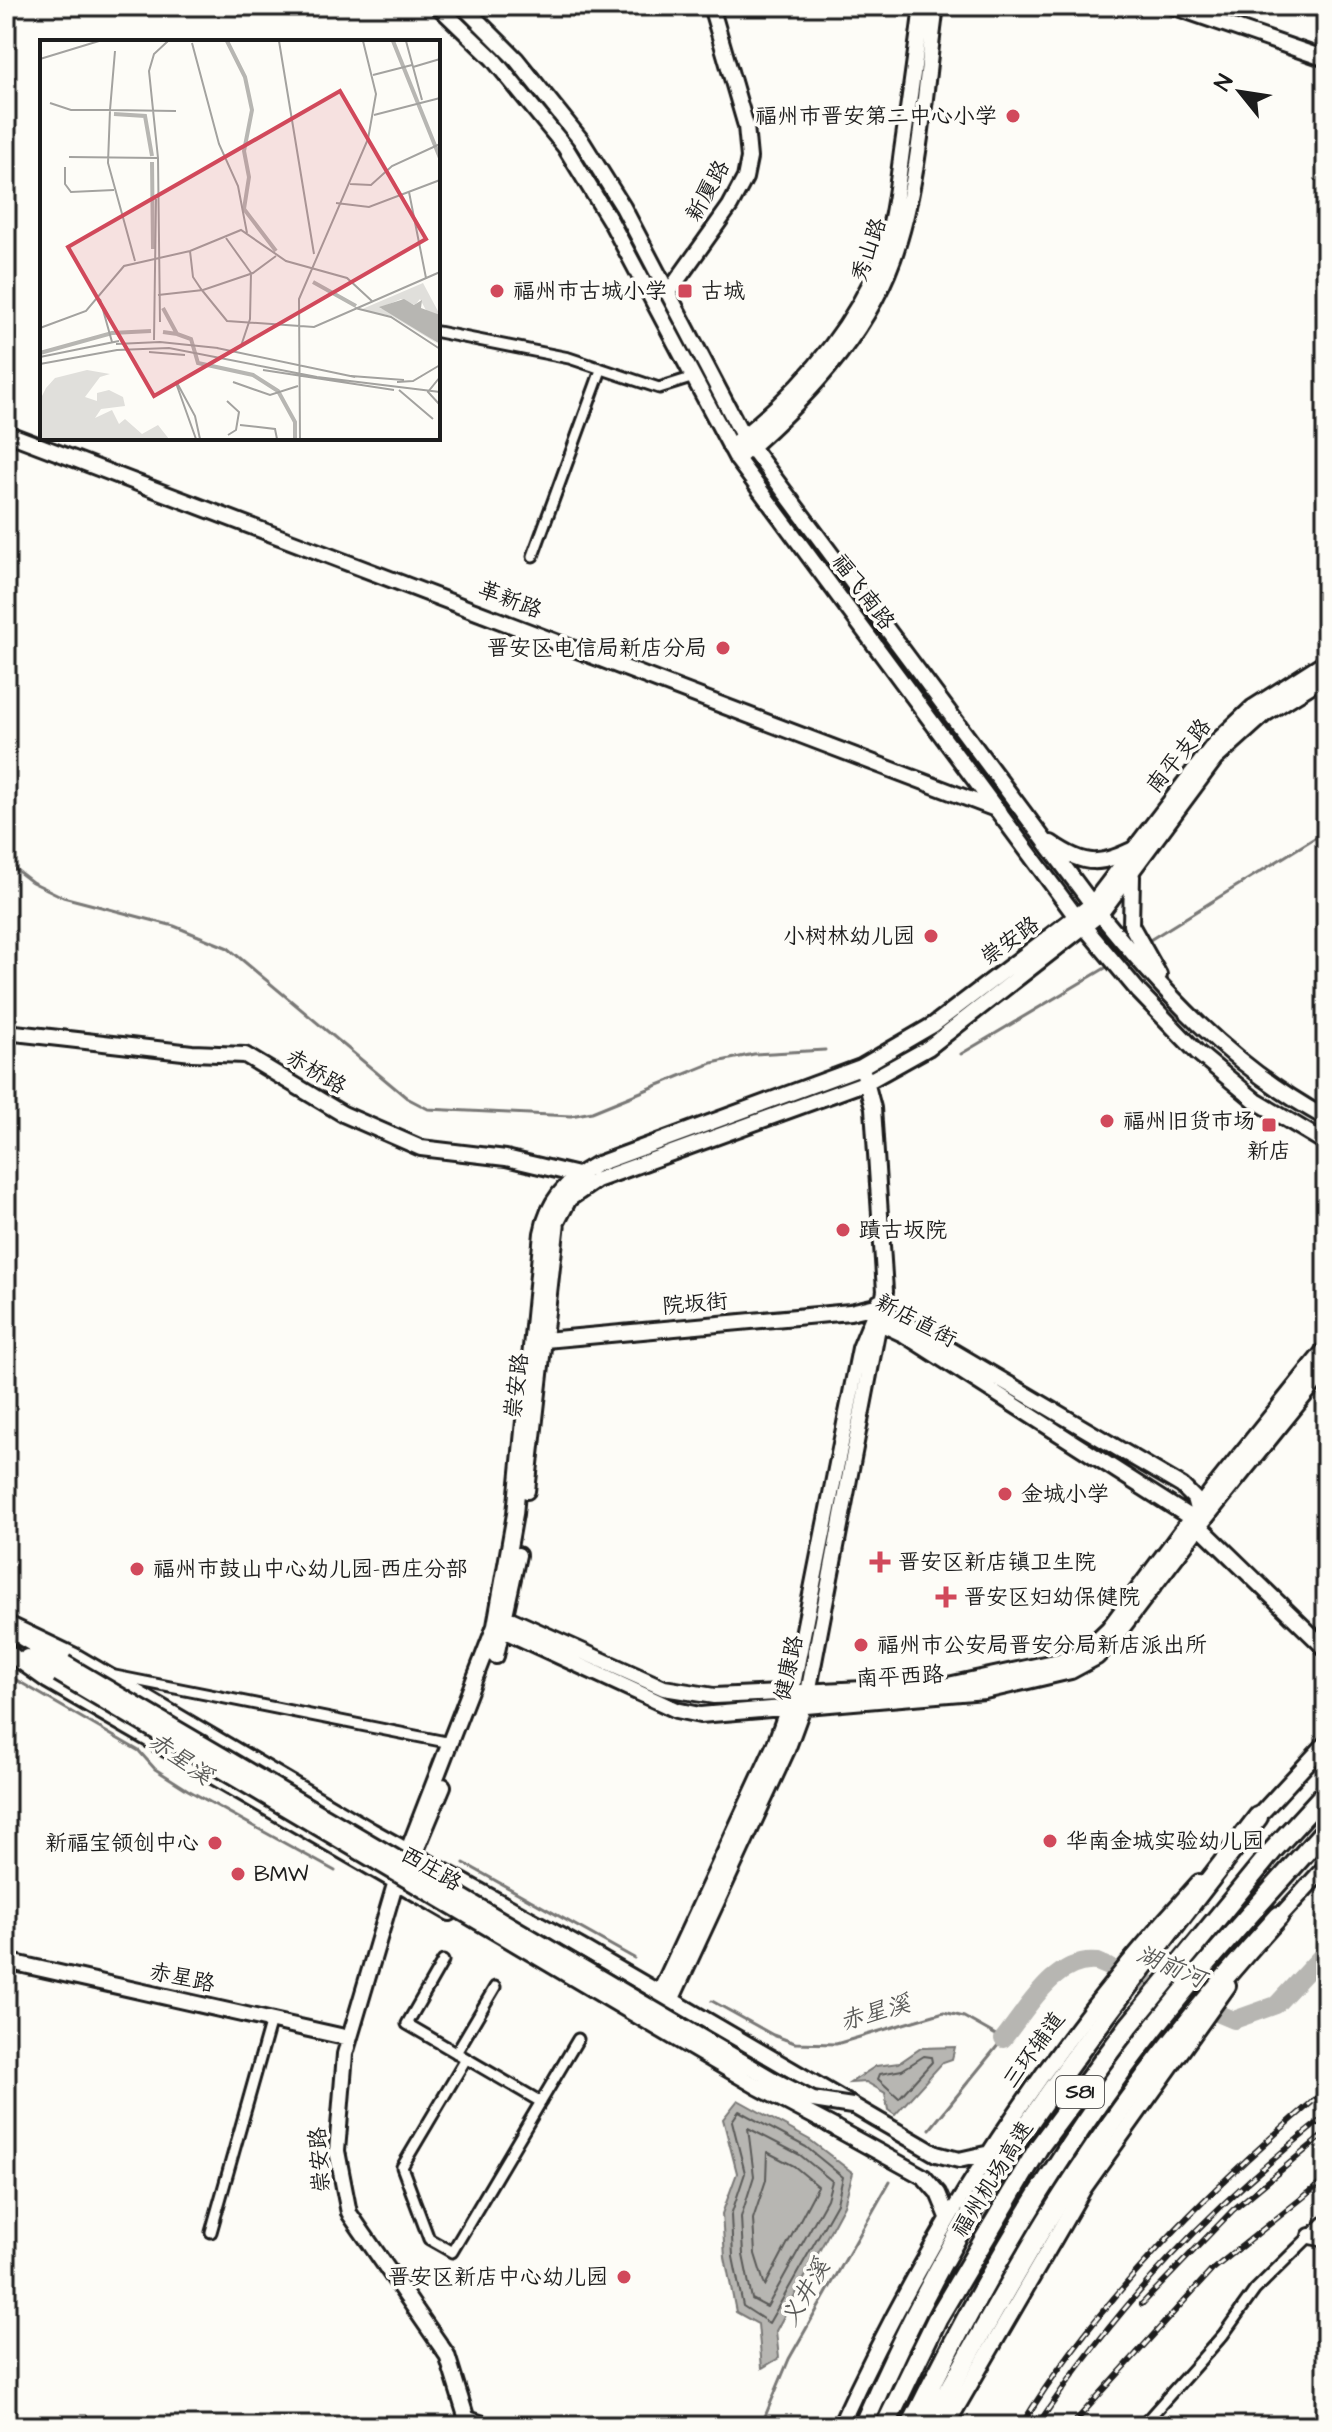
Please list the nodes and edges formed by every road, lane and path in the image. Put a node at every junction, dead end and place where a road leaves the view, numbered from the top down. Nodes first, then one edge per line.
1 (438, 6) edge
2 (463, 6) edge
3 (711, 6) edge
4 (922, 6) edge
5 (936, 6) edge
6 (1172, 6) edge
7 (1326, 59) edge
8 (668, 293) junction
9 (440, 332) edge
10 (601, 370) junction
11 (691, 378) junction
12 (6, 433) edge
13 (747, 442) junction
14 (733, 453) junction
15 (533, 556) dead end
16 (1326, 661) edge
17 (1326, 676) edge
18 (998, 810) junction
19 (1037, 833) junction
20 (1138, 847) junction
21 (1132, 876) junction
22 (1096, 909) junction
23 (1081, 923) junction
24 (1150, 970) junction
25 (6, 1032) edge
26 (861, 1067) junction
27 (867, 1082) junction
28 (1326, 1118) edge
29 (1326, 1143) edge
30 (577, 1175) junction
31 (597, 1180) junction
32 (850, 1312) joint
33 (877, 1314) junction
34 (545, 1340) junction
35 (1326, 1348) edge
36 (1326, 1369) edge
37 (1196, 1518) junction
38 (501, 1622) junction
39 (6, 1623) edge
40 (6, 1629) edge
41 (6, 1648) edge
42 (1326, 1649) edge
43 (62, 1668) junction
44 (107, 1675) junction
45 (807, 1698) junction
46 (790, 1699) junction
47 (451, 1743) junction
48 (1326, 1743) edge
49 (1326, 1792) edge
50 (1258, 1817) junction
51 (1326, 1829) edge
52 (411, 1852) junction
53 (1326, 1866) edge
54 (398, 1883) junction
55 (1279, 1916) joint
56 (6, 1961) edge
57 (443, 1961) dead end
58 (495, 1987) dead end
59 (666, 1996) junction
60 (271, 2020) junction
61 (1195, 2022) junction
62 (652, 2025) junction
63 (349, 2038) junction
64 (578, 2039) dead end
65 (456, 2053) junction
66 (466, 2059) junction
67 (541, 2102) junction
68 (852, 2106) junction
69 (836, 2128) junction
70 (990, 2153) junction
71 (948, 2217) junction
72 (1326, 2220) edge
73 (211, 2232) dead end
74 (1319, 2235) edge
75 (468, 2422) edge
76 (489, 2426) edge
77 (840, 2426) edge
78 (863, 2426) edge
79 (885, 2426) edge
80 (911, 2426) edge
81 (929, 2426) edge
82 (946, 2426) edge
83 (1142, 2426) edge

1 - 11 street, 福飞南路
2 - 8 street, 福飞南路
3 - 8 street, 新厦路
4 - 13 street, 秀山路
5 - 13 street, 秀山路
6 - 7 street
8 - 13 street, 福飞南路
9 - 10 street
10 - 11 street
10 - 15 street
11 - 14 street, 福飞南路
12 - 18 street, 革新路
13 - 14 street, 秀山路
13 - 19 street, 福飞南路
14 - 18 street, 福飞南路
16 - 20 street, 南平支路
17 - 21 street, 南平支路
18 - 23 street, 福飞南路
19 - 20 street
19 - 22 street, 福飞南路
20 - 22 street, 南平支路
21 - 22 street, 南平支路
21 - 24 street
22 - 23 street, 崇安路
22 - 24 street, 福飞南路
23 - 26 street, 崇安路
23 - 27 street, 崇安路
23 - 29 street, 福飞南路
24 - 28 street, 福飞南路
25 - 30 street, 赤桥路
26 - 27 street, 健康路
26 - 30 street, 崇安路
27 - 31 street, 崇安路
27 - 33 street, 健康路
30 - 31 street, 赤桥路
30 - 38 street, 崇安路
31 - 34 street, 崇安路
32 - 33 street, 新店直街
32 - 34 street, 院坂街
33 - 37 street, 新店直街
33 - 37 street, 新店直街
33 - 45 street, 健康路
33 - 46 street, 健康路
34 - 38 street, 崇安路
35 - 37 street, 南平西路
36 - 37 street, 南平西路
37 - 42 street, 新店直街
37 - 45 street, 南平西路
38 - 46 street, 南平西路
38 - 47 street, 崇安路
38 - 52 street, 崇安路
39 - 44 street
40 - 43 street, 西庄路
41 - 43 street, 西庄路
41 - 54 street
43 - 68 street, bridge
43 - 69 street, 西庄路, bridge
44 - 47 street
44 - 52 street
45 - 46 street, 南平西路
45 - 59 street, 健康路
46 - 59 street, 健康路
47 - 52 street, 崇安路
48 - 50 street, 三环辅道
49 - 79 highway, 福州机场高速 / S81
50 - 70 street, 三环辅道
50 - 78 highway
51 - 80 highway, S81
52 - 54 street, 崇安路
52 - 59 street
53 - 55 street
54 - 62 street
54 - 63 street, 崇安路
55 - 61 highway
56 - 60 street, 赤星路
57 - 65 street
58 - 65 street
59 - 62 street, 健康路
59 - 68 street
60 - 63 street, 赤星路
60 - 73 street
61 - 81 highway
61 - 82 street
62 - 69 street
63 - 75 street, 崇安路
64 - 67 street
65 - 66 street
66 - 67 street
66 - 67 street
68 - 70 street
69 - 71 street
70 - 71 street, 三环辅道
71 - 77 street, 三环辅道
72 - 74 street
74 - 83 street
75 - 76 street

